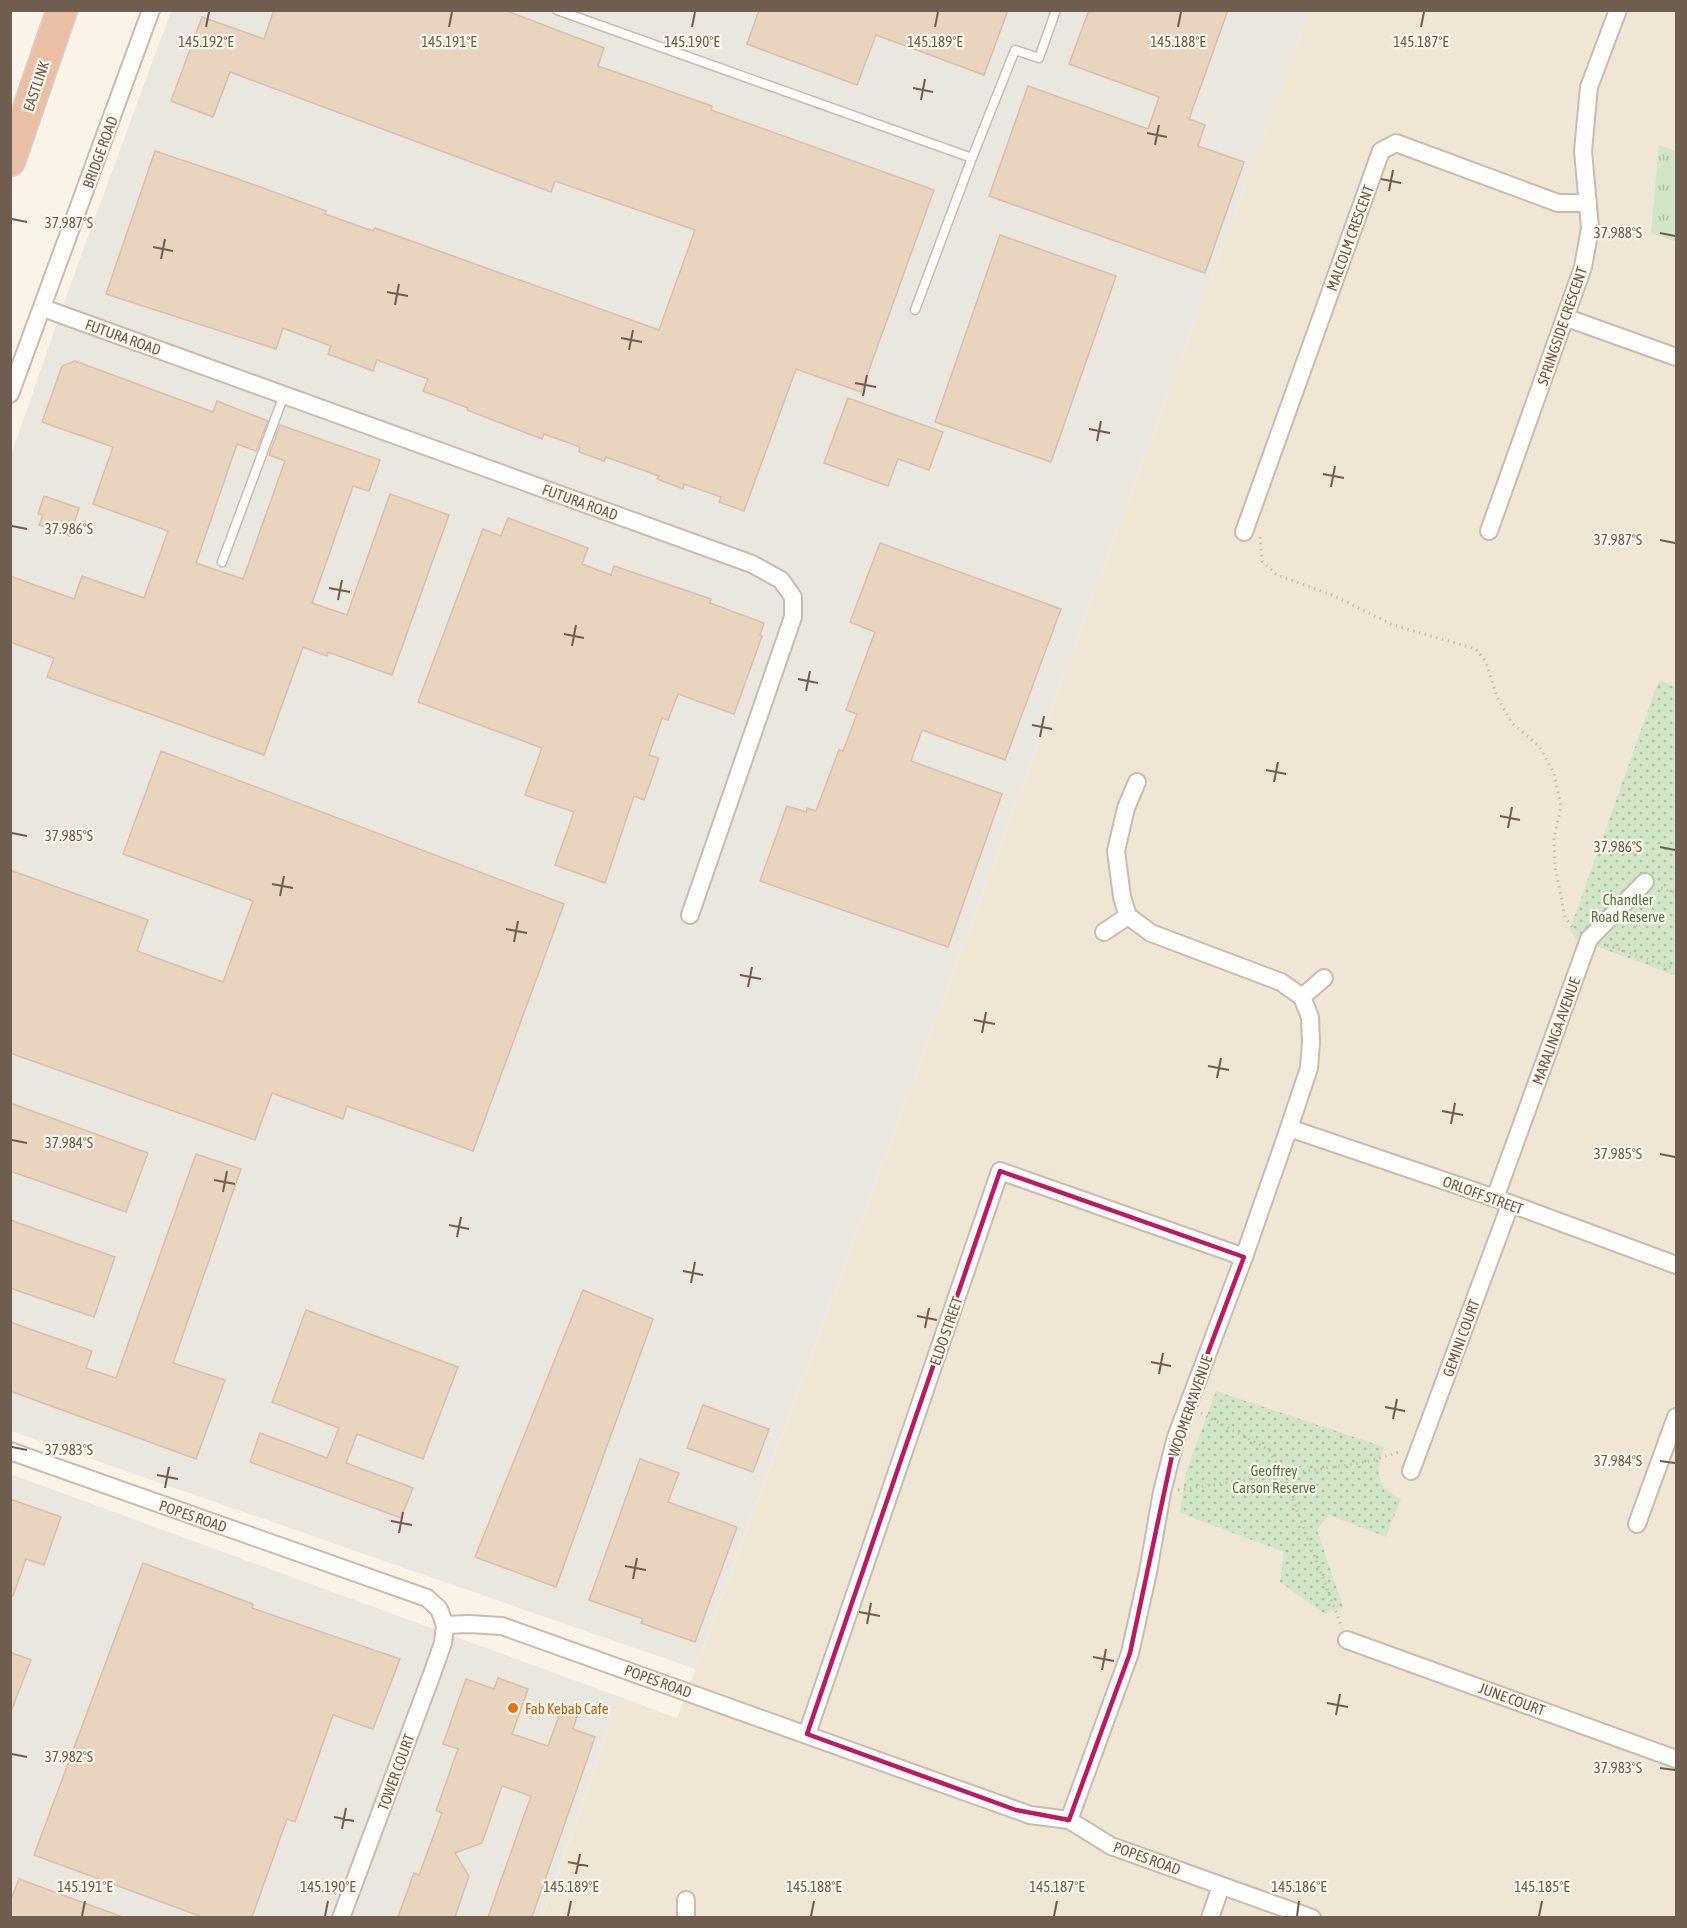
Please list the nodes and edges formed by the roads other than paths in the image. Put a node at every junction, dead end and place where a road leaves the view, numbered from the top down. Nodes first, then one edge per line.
1 (62, 10) edge
2 (151, 10) edge
3 (557, 10) edge
4 (1056, 10) edge
5 (1618, 10) edge
6 (972, 158) junction
7 (10, 161) edge
8 (1588, 203) junction
9 (43, 308) junction
10 (915, 310) dead end
11 (1567, 318) junction
12 (1677, 357) edge
13 (10, 394) edge
14 (284, 395) junction
15 (1245, 528) road end
16 (1489, 531) dead end
17 (222, 562) dead end
18 (1137, 782) dead end
19 (1646, 882) dead end
20 (690, 915) dead end
21 (1128, 916) junction
22 (1104, 932) dead end
23 (1324, 978) dead end
24 (1302, 997) junction
25 (1289, 1128) junction
26 (1502, 1201) junction
27 (1244, 1257) junction
28 (1677, 1265) edge
29 (1677, 1417) edge
30 (10, 1451) edge
31 (1411, 1471) dead end
32 (1637, 1524) dead end
33 (445, 1625) junction
34 (1347, 1640) road end
35 (807, 1734) junction
36 (1677, 1759) edge
37 (1069, 1820) junction
38 (1221, 1886) junction
39 (686, 1900) dead end
40 (341, 1917) edge
41 (687, 1917) edge
42 (1210, 1917) edge
43 (1312, 1917) edge

1 - 7 highway, EASTLINK
2 - 9 street, BRIDGE ROAD
3 - 6 lane
4 - 6 lane
5 - 8 street, SPRINGSIDE CRESCENT
6 - 10 lane
8 - 11 street, SPRINGSIDE CRESCENT
8 - 15 street, MALCOLM CRESCENT
9 - 13 street, BRIDGE ROAD
9 - 14 street, FUTURA ROAD
11 - 12 street
11 - 16 street, SPRINGSIDE CRESCENT
14 - 17 lane
14 - 20 street, FUTURA ROAD
18 - 21 street
19 - 26 street, MARALINGA AVENUE
21 - 22 street
21 - 24 street
23 - 24 street
24 - 25 street, WOOMERA AVENUE
25 - 26 street, ORLOFF STREET
25 - 27 street, WOOMERA AVENUE
26 - 28 street, ORLOFF STREET
26 - 31 street, GEMINI COURT
27 - 35 street, ELDO STREET
27 - 37 street, WOOMERA AVENUE
29 - 32 street
30 - 33 street, POPES ROAD
33 - 35 street, POPES ROAD
33 - 40 street, TOWER COURT
34 - 36 street, JUNE COURT
35 - 37 street, POPES ROAD
37 - 38 street, POPES ROAD
38 - 42 street
38 - 43 street, POPES ROAD
39 - 41 street

